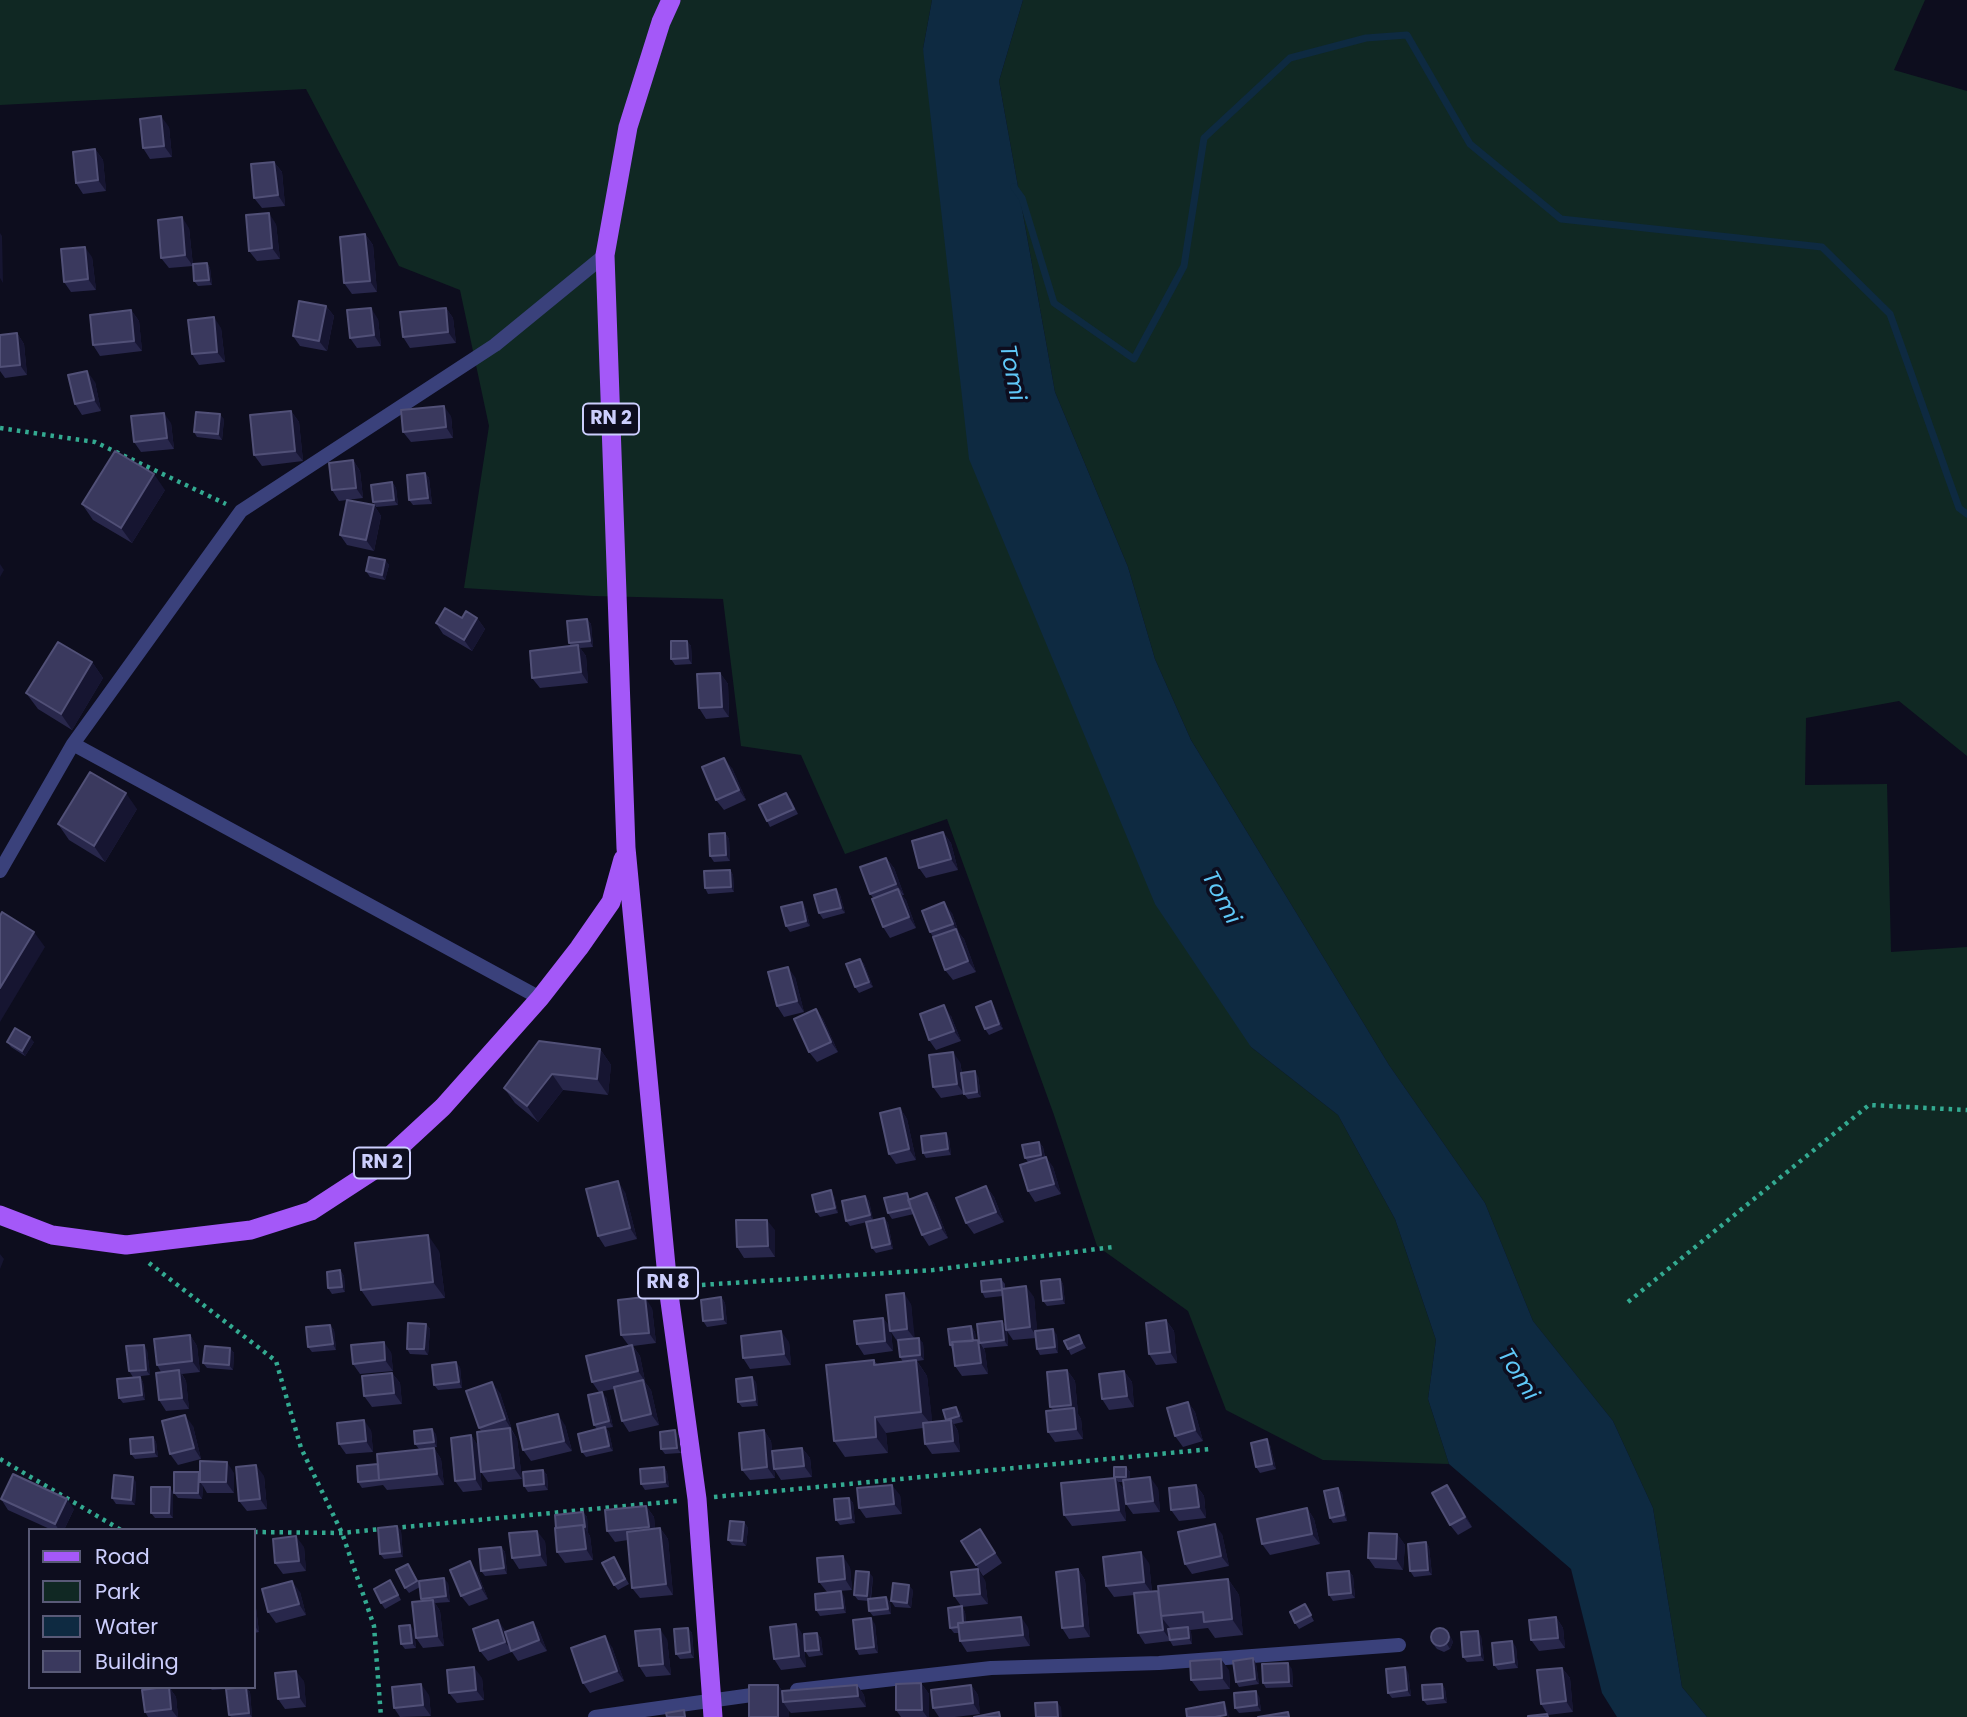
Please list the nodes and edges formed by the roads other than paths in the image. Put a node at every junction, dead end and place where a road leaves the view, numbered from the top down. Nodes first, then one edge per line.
1 (671, 0) edge
2 (605, 256) junction
3 (73, 744) junction
4 (626, 848) junction
5 (0, 871) edge
6 (540, 998) junction
7 (0, 1215) edge
8 (1399, 1645) dead end
9 (712, 1708) edge
10 (595, 1717) edge

1 - 2 main road, RN 2
2 - 3 street
2 - 4 main road, RN 2
3 - 5 street
3 - 6 street
4 - 6 main road, RN 2
4 - 9 main road, RN 8
6 - 7 main road, RN 2
8 - 9 street
9 - 10 street

